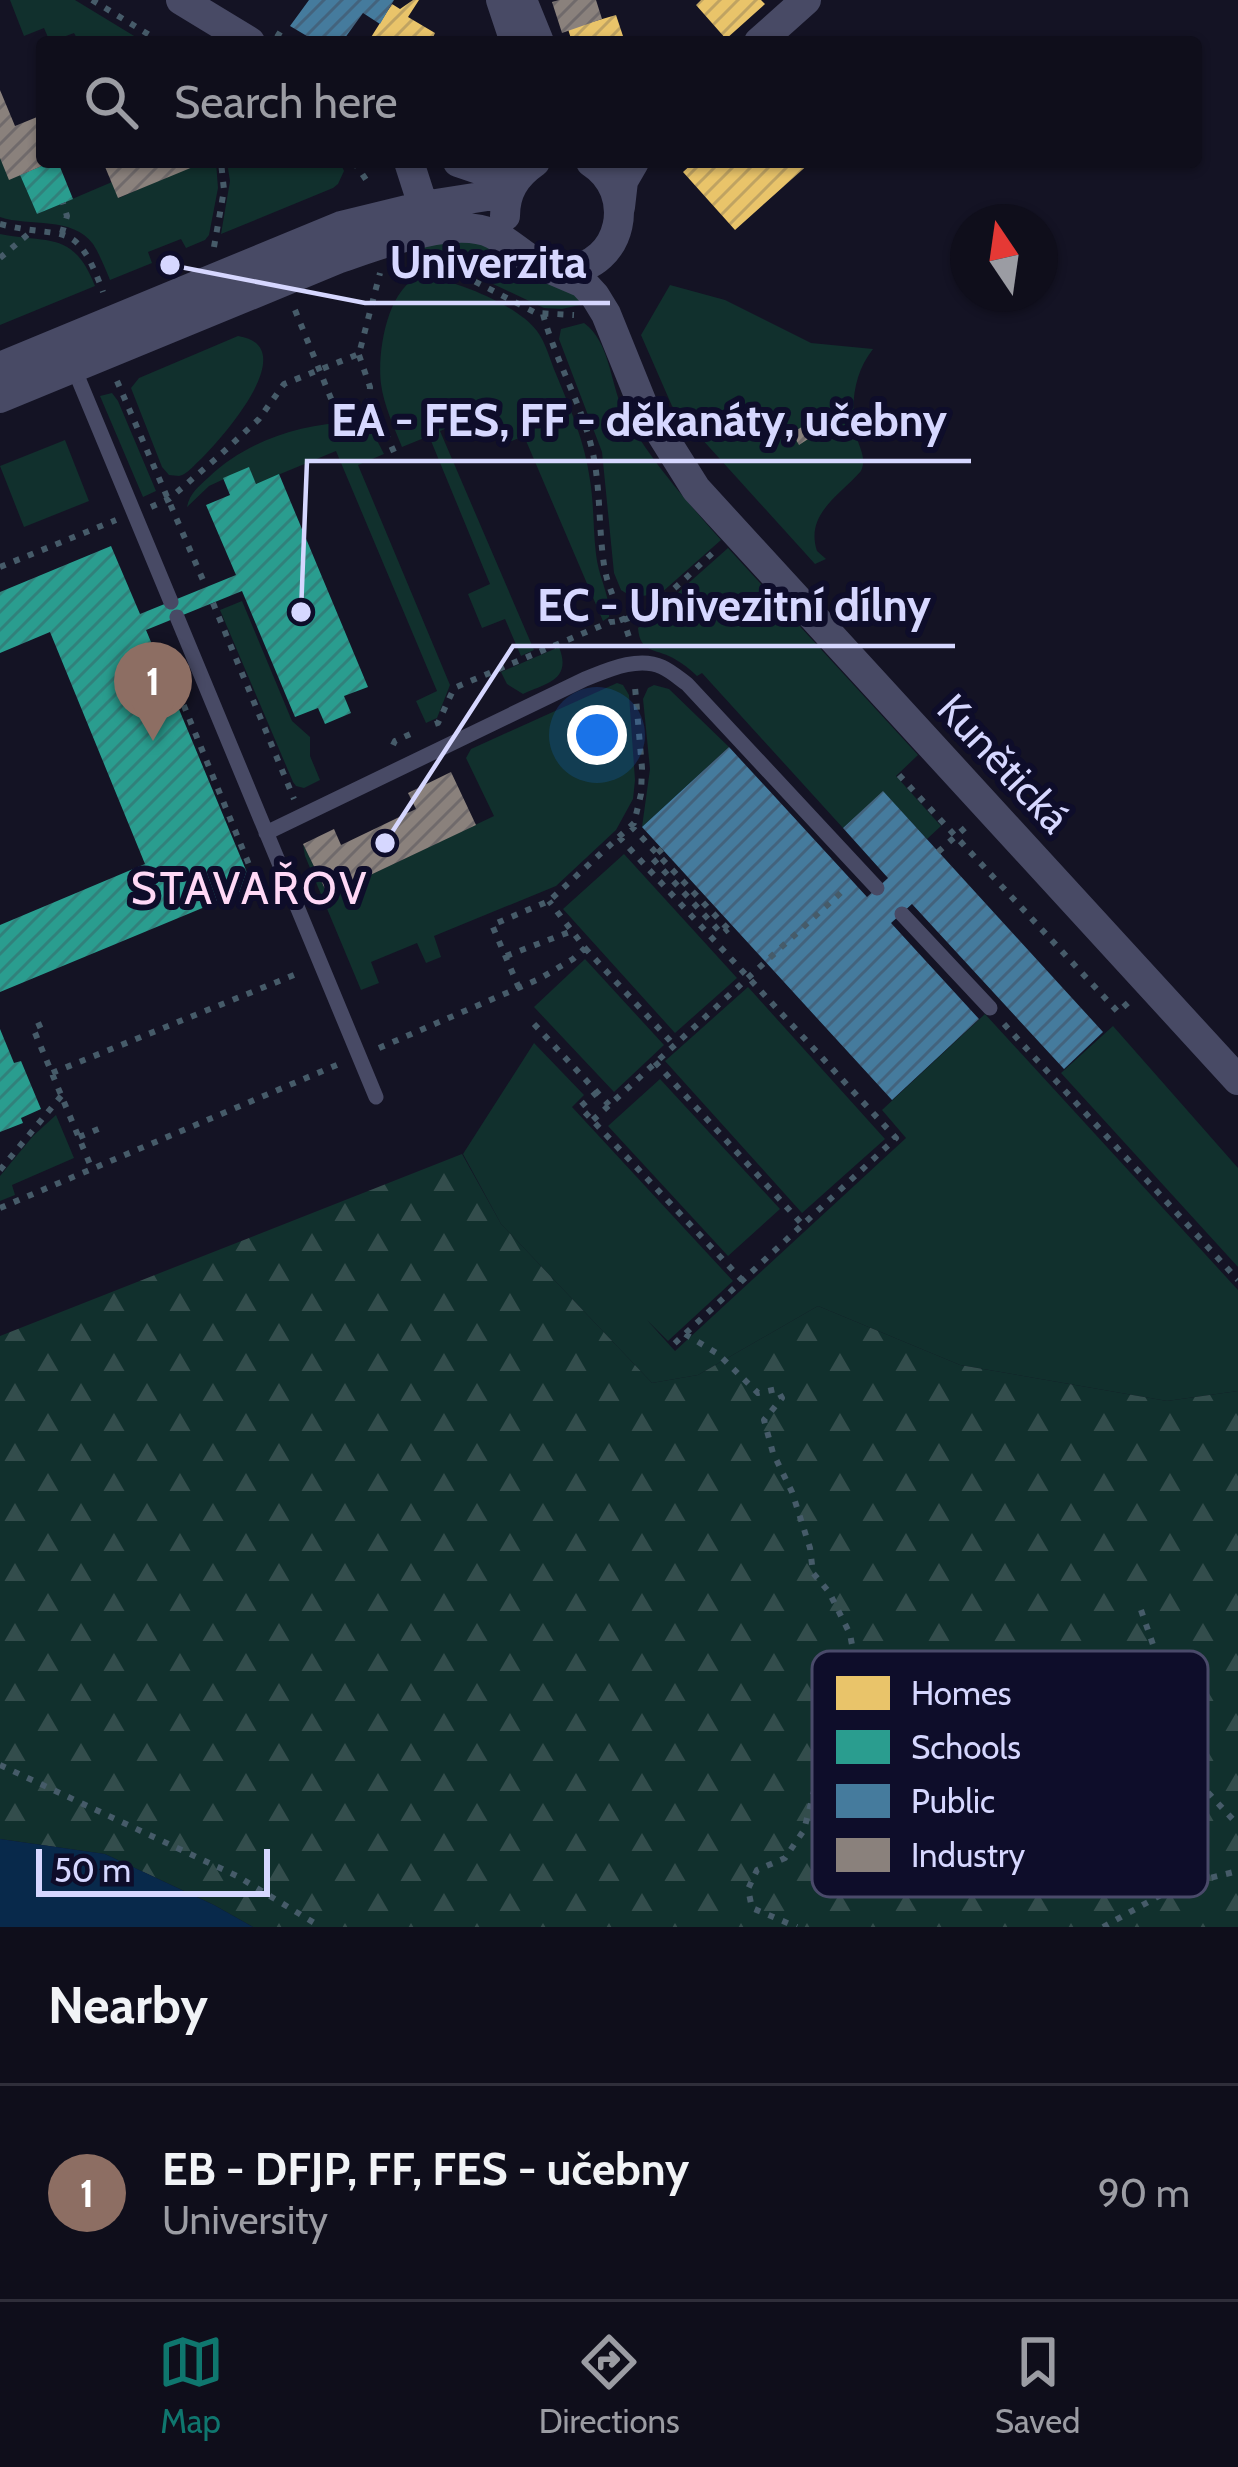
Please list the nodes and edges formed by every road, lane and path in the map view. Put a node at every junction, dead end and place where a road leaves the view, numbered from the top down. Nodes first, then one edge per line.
1 (92, 0) edge
2 (181, 0) edge
3 (501, 0) edge
4 (522, 0) edge
5 (806, 0) edge
6 (151, 36) edge
7 (240, 36) edge
8 (512, 36) edge
9 (537, 36) edge
10 (766, 36) edge
11 (222, 168) edge
12 (358, 168) edge
13 (411, 168) edge
14 (487, 168) edge
15 (602, 168) edge
16 (631, 168) edge
17 (520, 175) edge
18 (369, 184) dead end
19 (63, 203) dead end
20 (619, 218) junction
21 (432, 219) junction
22 (0, 224) edge
23 (33, 230) junction
24 (62, 233) junction
25 (214, 247) dead end
26 (0, 258) edge
27 (537, 263) junction
28 (401, 267) dead end
29 (381, 270) dead end
30 (104, 292) dead end
31 (294, 307) dead end
32 (543, 314) junction
33 (606, 314) junction
34 (68, 354) junction
35 (358, 354) junction
36 (0, 367) edge
37 (320, 370) junction
38 (116, 379) dead end
39 (0, 398) edge
40 (369, 410) junction
41 (649, 416) junction
42 (742, 426) dead end
43 (394, 452) dead end
44 (169, 499) junction
45 (134, 514) junction
46 (705, 560) dead end
47 (0, 567) edge
48 (206, 587) dead end
49 (625, 621) junction
50 (633, 664) junction
51 (385, 754) dead end
52 (899, 775) dead end
53 (311, 788) dead end
54 (292, 796) dead end
55 (632, 826) junction
56 (266, 833) junction
57 (619, 837) junction
58 (662, 849) dead end
59 (863, 873) junction
60 (877, 888) dead end
61 (549, 901) junction
62 (902, 914) dead end
63 (572, 931) junction
64 (585, 948) junction
65 (506, 956) junction
66 (300, 972) dead end
67 (748, 977) junction
68 (1149, 983) junction
69 (519, 988) junction
70 (990, 1008) joint
71 (42, 1024) dead end
72 (534, 1024) dead end
73 (674, 1045) junction
74 (359, 1056) junction
75 (655, 1062) junction
76 (52, 1073) junction
77 (1238, 1080) edge
78 (596, 1092) junction
79 (62, 1095) junction
80 (376, 1096) dead end
81 (609, 1105) junction
82 (593, 1120) junction
83 (101, 1128) dead end
84 (79, 1137) junction
85 (92, 1169) junction
86 (0, 1170) edge
87 (0, 1208) edge
88 (802, 1225) junction
89 (742, 1280) junction
90 (1238, 1280) edge
91 (685, 1334) junction
92 (674, 1344) dead end
93 (1141, 1610) dead end
94 (854, 1651) edge
95 (1155, 1651) edge
96 (0, 1766) edge
97 (1208, 1792) edge
98 (812, 1799) edge
99 (1238, 1825) edge
100 (1238, 1870) edge
101 (1208, 1878) edge
102 (1157, 1897) edge
103 (321, 1927) edge
104 (797, 1927) edge
105 (1103, 1927) edge

1 - 6 path
2 - 7 street
3 - 8 street
4 - 9 street
5 - 10 street
11 - 25 path
12 - 18 path
13 - 21 street
14 - 17 street
15 - 20 street
16 - 20 street, Kunětická
17 - 21 street
17 - 27 street
19 - 24 path
20 - 27 street
20 - 33 street, Kunětická
21 - 27 street, Kunětická
21 - 34 street
22 - 23 path
23 - 24 path
23 - 26 path
24 - 30 path
27 - 33 street, Kunětická
28 - 32 path
29 - 35 path
31 - 37 path
32 - 33 path
32 - 49 path
33 - 41 street, Kunětická
34 - 36 street
34 - 39 street
34 - 45 lane
35 - 37 path
35 - 40 path
37 - 40 path
37 - 44 path
38 - 44 path
40 - 43 path
41 - 42 lane
41 - 68 street, Kunětická
44 - 45 path
44 - 48 path
45 - 47 path
45 - 56 lane
46 - 49 path
49 - 50 path
49 - 51 path
50 - 55 path
50 - 56 lane
50 - 59 lane
52 - 68 path
53 - 54 path
55 - 57 path
55 - 58 path, bridge
56 - 74 lane
57 - 61 path
57 - 67 path
59 - 60 lane
59 - 67 path
61 - 63 path
61 - 65 path
62 - 70 lane
63 - 64 path
63 - 65 path
64 - 69 path
64 - 73 path
65 - 69 path
66 - 76 path
67 - 73 path
67 - 88 path
68 - 77 street, Kunětická
69 - 74 path
70 - 90 path
71 - 76 path
72 - 78 path
73 - 75 path
74 - 80 lane
74 - 85 path
75 - 81 path
75 - 88 path
76 - 79 path
78 - 81 path
78 - 82 path
79 - 84 path
79 - 86 path
81 - 82 path
82 - 89 path
83 - 84 path
84 - 85 path
85 - 87 path
88 - 89 path
89 - 91 path
91 - 92 path
91 - 94 path
93 - 95 path
96 - 103 path
97 - 99 path
98 - 104 path
100 - 101 path
102 - 105 path

